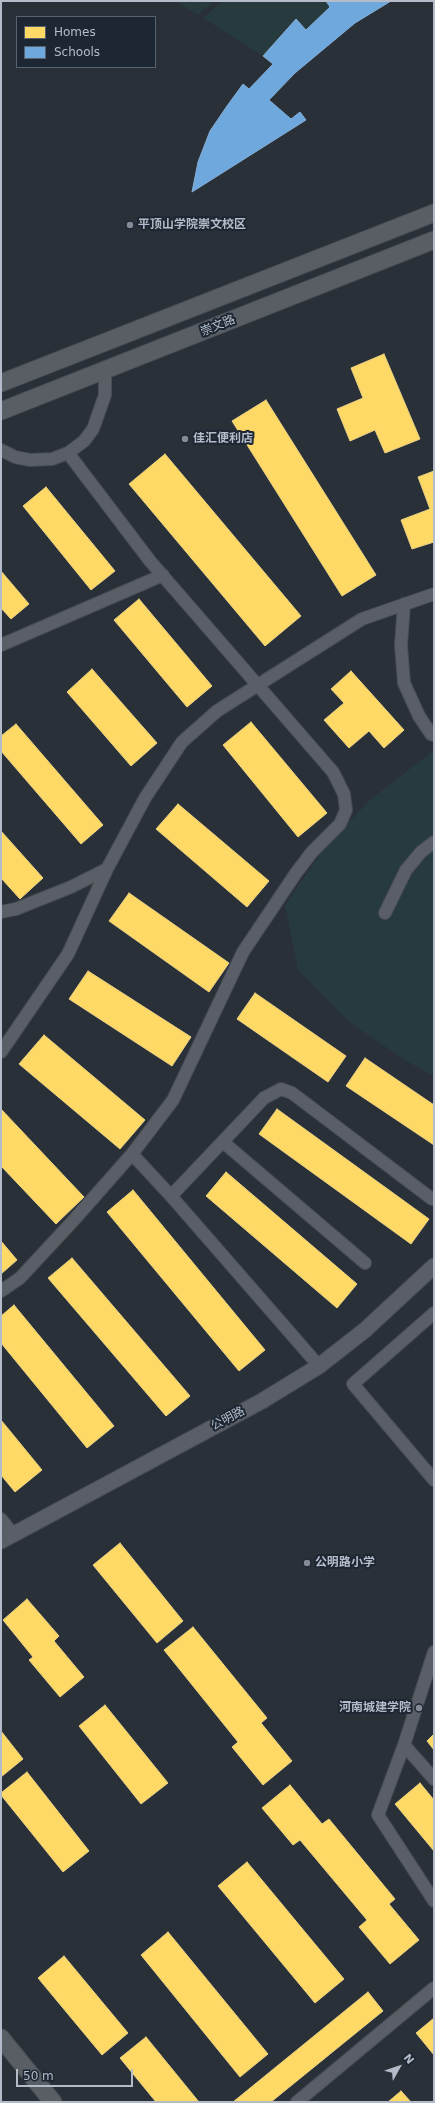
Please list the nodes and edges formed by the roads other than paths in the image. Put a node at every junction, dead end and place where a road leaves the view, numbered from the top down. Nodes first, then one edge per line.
1 (434, 213) edge
2 (434, 240) edge
3 (105, 370) junction
4 (1, 383) edge
5 (1, 411) edge
6 (1, 450) edge
7 (68, 453) junction
8 (163, 575) junction
9 (434, 594) edge
10 (404, 604) junction
11 (1, 645) edge
12 (257, 686) junction
13 (434, 735) edge
14 (434, 842) edge
15 (106, 869) junction
16 (1, 912) edge
17 (385, 912) dead end
18 (1, 1052) edge
19 (223, 1142) junction
20 (132, 1154) junction
21 (171, 1196) junction
22 (432, 1199) dead end
23 (365, 1263) dead end
24 (434, 1266) edge
25 (1, 1291) edge
26 (434, 1313) edge
27 (319, 1366) junction
28 (434, 1480) edge
29 (1, 1519) edge
30 (7, 1537) edge
31 (434, 1652) edge
32 (431, 1674) edge
33 (404, 1745) junction
34 (434, 1779) edge
35 (434, 1901) edge
36 (434, 1988) edge
37 (1, 2038) edge
38 (54, 2102) edge
39 (297, 2102) edge

1 - 4 main road
2 - 3 main road, 崇文路
3 - 5 main road, 崇文路
3 - 7 street
6 - 7 street
7 - 8 street
8 - 11 street
8 - 12 street
9 - 10 street
10 - 12 street
10 - 13 street
12 - 15 street
12 - 20 street
14 - 17 street
15 - 16 street
15 - 18 street
19 - 21 street
19 - 22 street
19 - 23 street
20 - 21 street
20 - 25 street
21 - 27 street
24 - 27 street, 公明路
26 - 28 street
27 - 30 street, 公明路
29 - 30 street
31 - 32 street
32 - 33 street
33 - 34 street
33 - 35 street
36 - 39 street
37 - 38 main road

